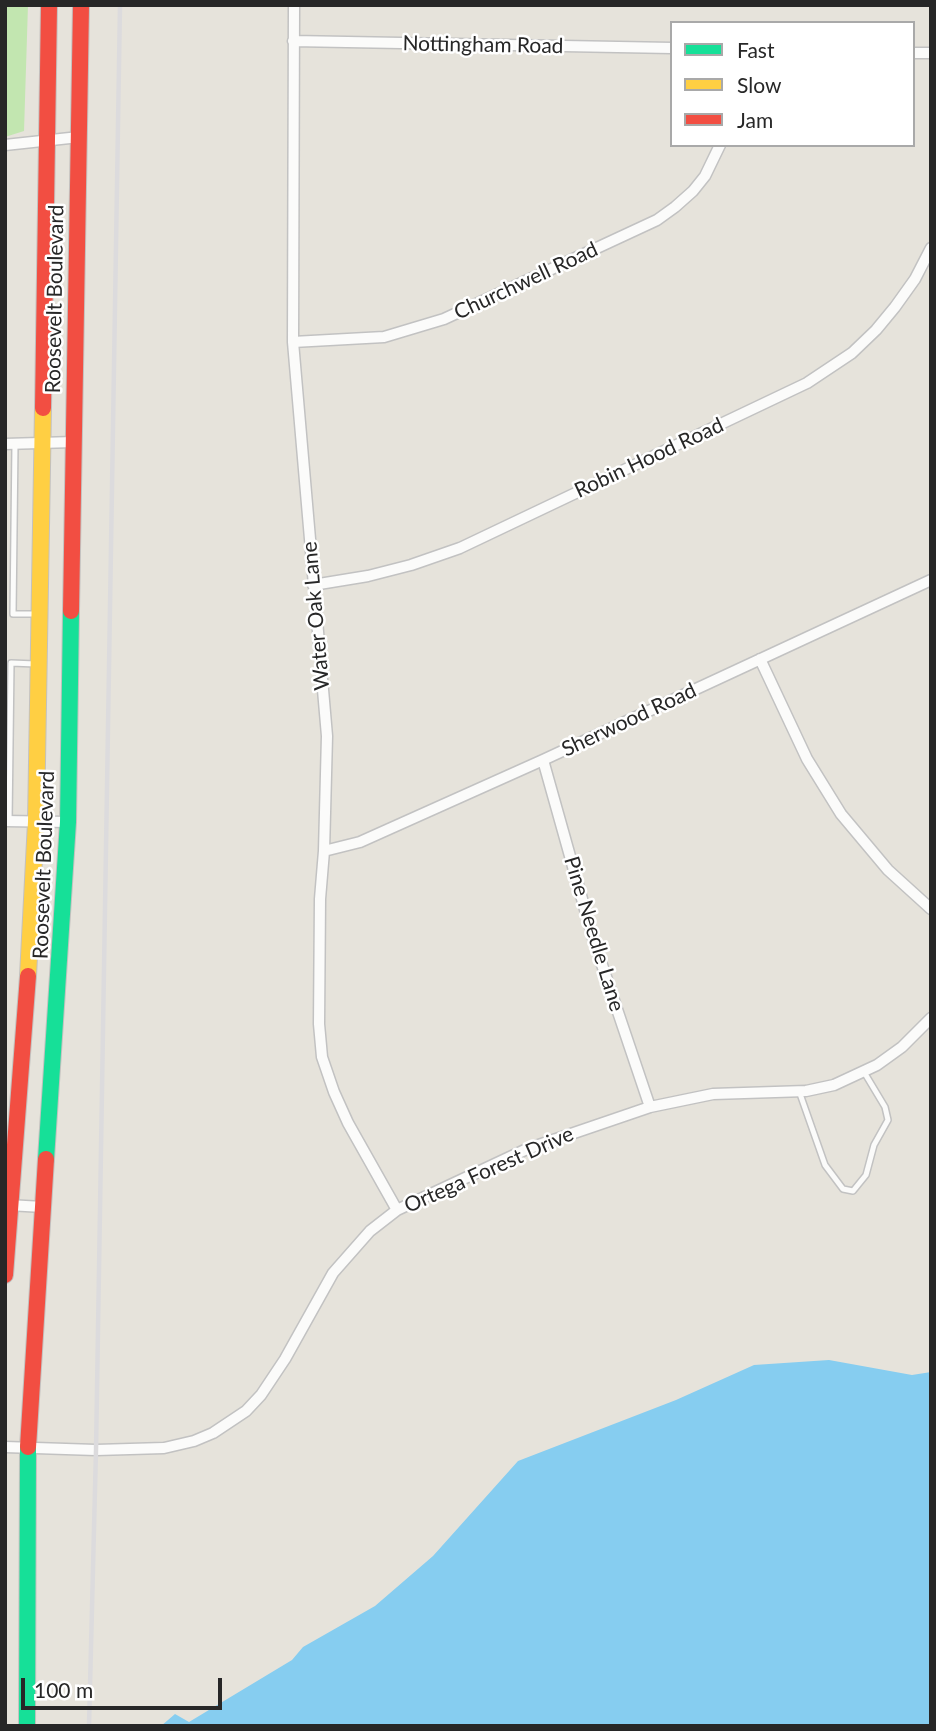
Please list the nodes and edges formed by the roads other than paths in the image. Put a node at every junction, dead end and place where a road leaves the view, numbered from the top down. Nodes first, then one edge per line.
1 (49, 5) edge
2 (81, 5) edge
3 (294, 5) edge
4 (293, 41) junction
5 (670, 48) edge
6 (79, 137) junction
7 (47, 141) junction
8 (5, 145) edge
9 (719, 147) edge
10 (931, 248) edge
11 (293, 342) junction
12 (43, 442) junction
13 (74, 442) junction
14 (10, 444) edge
15 (931, 580) edge
16 (313, 585) junction
17 (40, 614) junction
18 (760, 659) junction
19 (39, 664) junction
20 (543, 760) junction
21 (7, 821) edge
22 (36, 822) junction
23 (68, 822) junction
24 (324, 851) junction
25 (931, 909) edge
26 (931, 1018) edge
27 (864, 1072) junction
28 (799, 1091) junction
29 (650, 1107) junction
30 (8, 1205) edge
31 (43, 1207) junction
32 (397, 1210) junction
33 (5, 1275) edge
34 (5, 1447) edge
35 (28, 1447) junction
36 (27, 1726) edge

1 - 7 highway, Roosevelt Boulevard
2 - 6 highway, Roosevelt Boulevard
3 - 4 street, Water Oak Lane
4 - 5 street, Nottingham Road
4 - 11 street, Water Oak Lane
6 - 7 street
6 - 13 highway, Roosevelt Boulevard
7 - 8 street
7 - 12 highway, Roosevelt Boulevard
9 - 11 street, Churchwell Road
10 - 16 street, Robin Hood Road
11 - 16 street, Water Oak Lane
12 - 13 street
12 - 14 street
12 - 17 highway, Roosevelt Boulevard
13 - 23 highway, Roosevelt Boulevard
14 - 17 lane
15 - 18 street, Sherwood Road
16 - 24 street, Water Oak Lane
17 - 19 highway, Roosevelt Boulevard
18 - 20 street, Sherwood Road
18 - 25 street
19 - 21 lane
19 - 22 highway, Roosevelt Boulevard
20 - 24 street, Sherwood Road
20 - 29 street, Pine Needle Lane
21 - 22 street
22 - 23 street
22 - 30 highway, Roosevelt Boulevard
23 - 31 highway, Roosevelt Boulevard
24 - 32 street, Water Oak Lane
26 - 27 street, Ortega Forest Drive
27 - 28 street, Ortega Forest Drive
27 - 28 lane
28 - 29 street, Ortega Forest Drive
29 - 32 street, Ortega Forest Drive
30 - 31 street
30 - 33 highway, Roosevelt Boulevard
31 - 35 highway, Roosevelt Boulevard
32 - 35 street, Ortega Forest Drive
34 - 35 street, Ortega Forest Drive
35 - 36 highway, Roosevelt Boulevard

